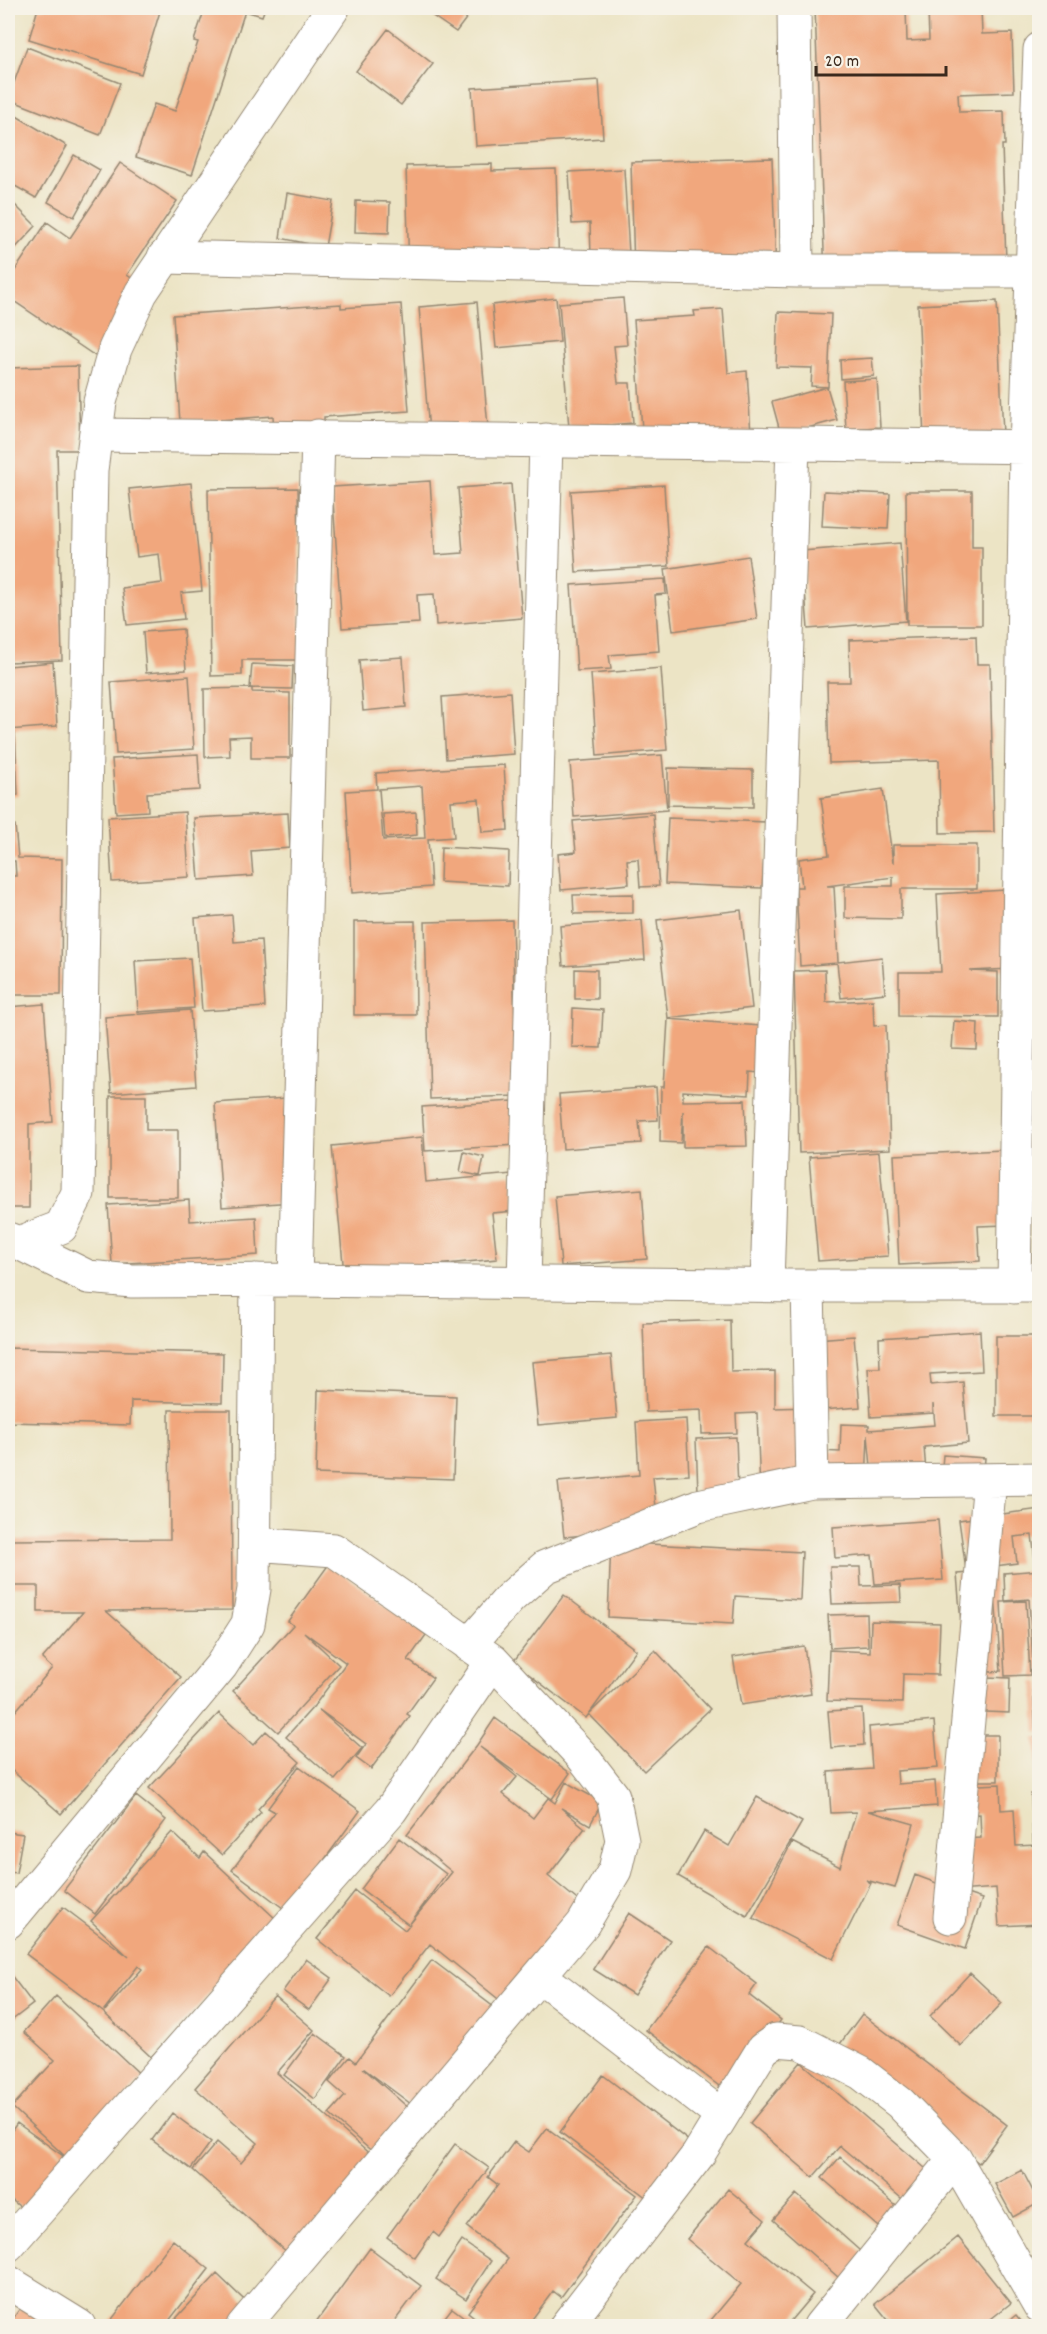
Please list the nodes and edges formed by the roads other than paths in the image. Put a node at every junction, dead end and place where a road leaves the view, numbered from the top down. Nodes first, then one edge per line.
1 (333, 8) edge
2 (794, 8) edge
3 (1040, 49) edge
4 (164, 257) junction
5 (797, 271) junction
6 (1035, 271) edge
7 (96, 435) junction
8 (318, 436) junction
9 (546, 440) junction
10 (793, 444) junction
11 (1033, 447) edge
12 (13, 1241) edge
13 (257, 1280) junction
14 (295, 1280) junction
15 (524, 1282) junction
16 (767, 1284) junction
17 (808, 1286) junction
18 (1027, 1286) edge
19 (1040, 1479) edge
20 (990, 1480) junction
21 (812, 1482) junction
22 (255, 1544) junction
23 (307, 1547) junction
24 (254, 1589) junction
25 (481, 1653) junction
26 (950, 1917) dead end
27 (8, 1922) edge
28 (540, 1976) junction
29 (722, 2116) junction
30 (955, 2159) junction
31 (8, 2245) edge
32 (8, 2282) edge
33 (1040, 2306) edge
34 (79, 2326) edge
35 (243, 2326) edge
36 (566, 2326) edge
37 (820, 2326) edge

1 - 4 street
2 - 5 street
3 - 6 street
4 - 5 street
4 - 7 street
5 - 6 street
6 - 11 street
7 - 8 street
7 - 12 street
8 - 9 street
8 - 14 street
9 - 10 street
9 - 15 street
10 - 11 street
10 - 16 street
11 - 18 street
12 - 13 street
13 - 14 street
13 - 22 street
14 - 15 street
15 - 16 street
16 - 17 street
17 - 18 street
17 - 21 street
19 - 20 street
20 - 21 street
20 - 26 street
21 - 25 street
22 - 23 street
22 - 24 street
23 - 24 street
23 - 25 street
24 - 27 street
25 - 28 street
25 - 31 street
28 - 29 street
28 - 35 street
29 - 30 street
29 - 36 street
30 - 33 street
30 - 37 street
32 - 34 street

